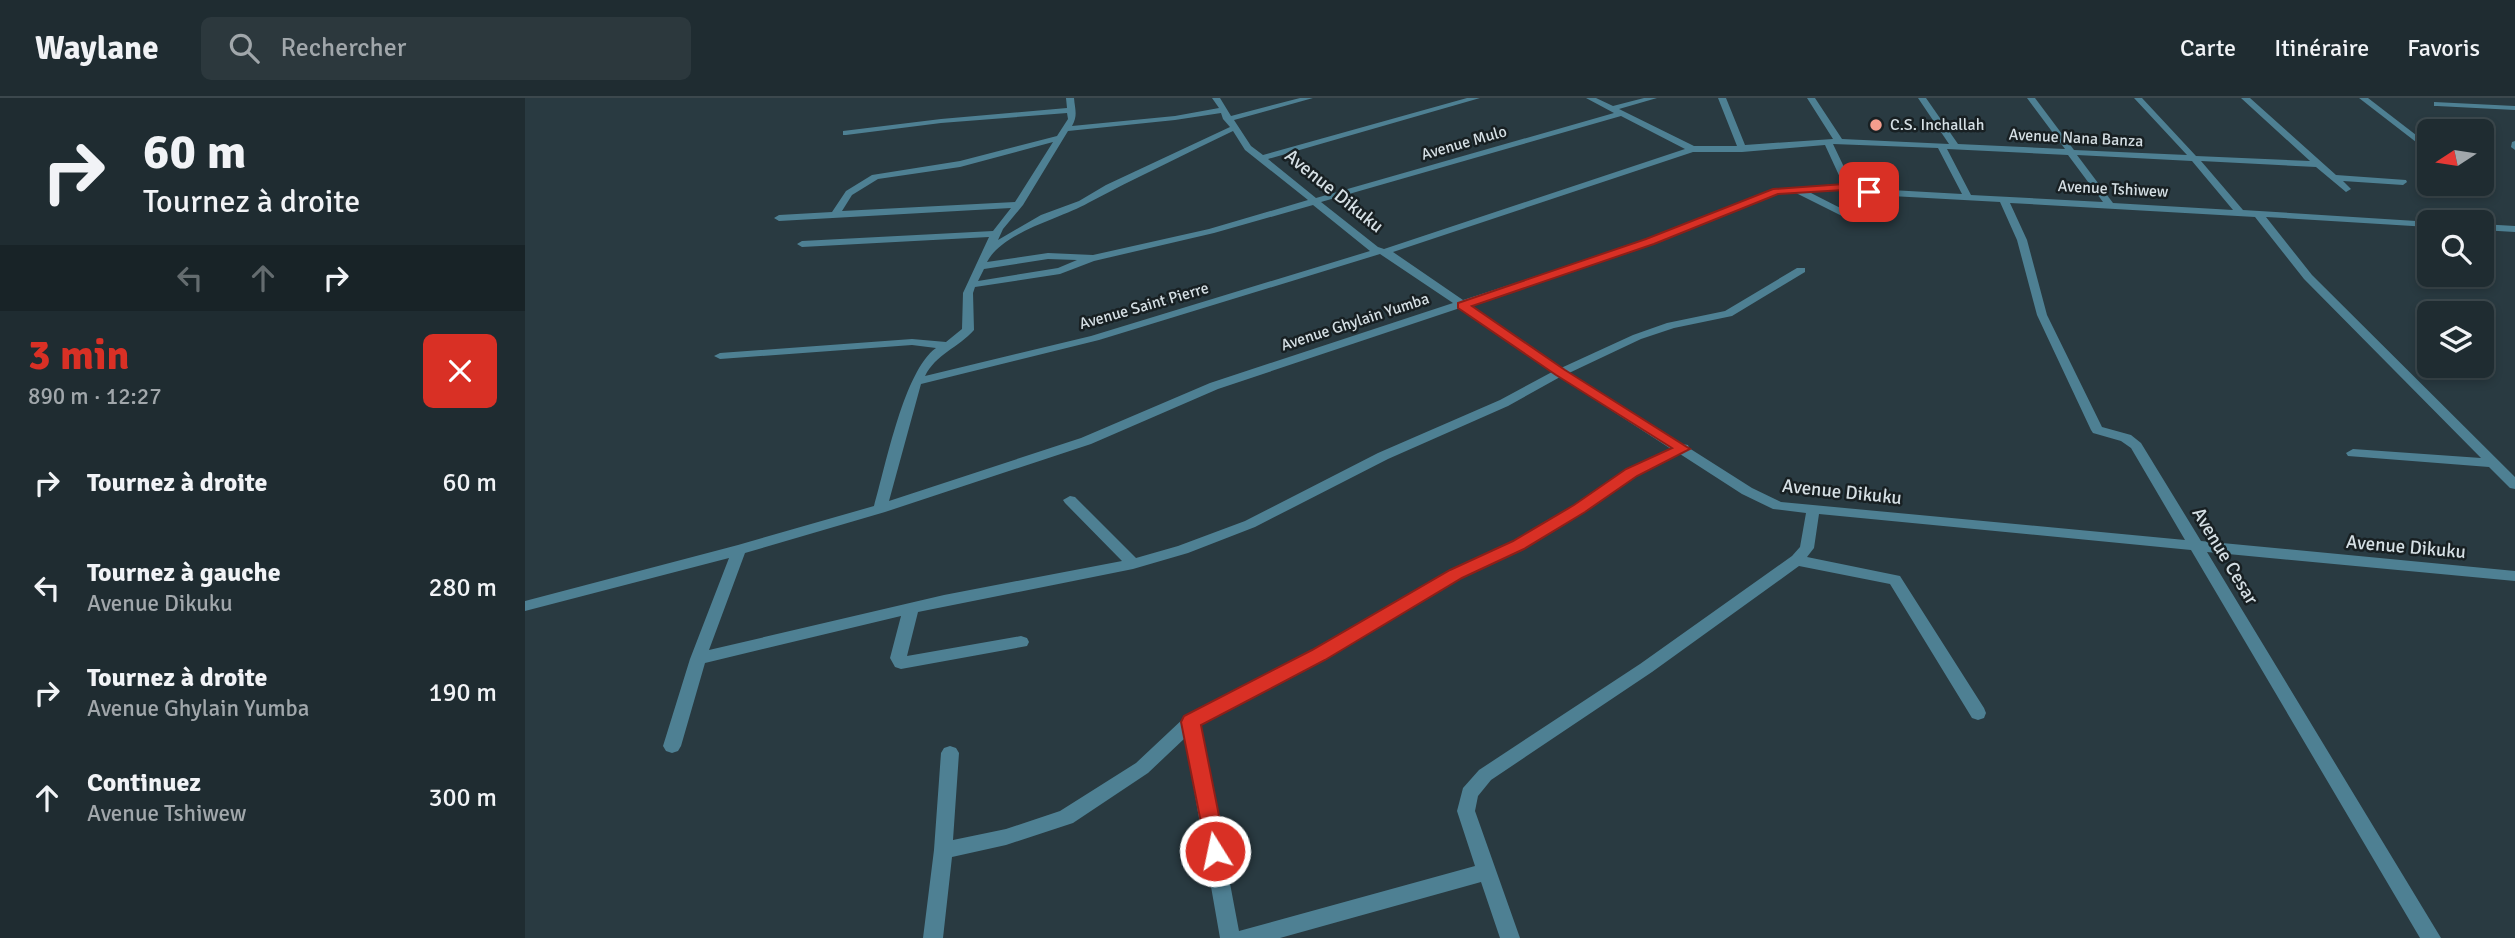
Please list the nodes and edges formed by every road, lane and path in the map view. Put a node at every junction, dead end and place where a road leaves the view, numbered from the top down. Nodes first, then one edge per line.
1 (1070, 98) edge
2 (1216, 98) edge
3 (1309, 98) edge
4 (1476, 98) edge
5 (1590, 98) edge
6 (1653, 98) edge
7 (1722, 98) edge
8 (1811, 98) edge
9 (1922, 98) edge
10 (2031, 98) edge
11 (2138, 98) edge
12 (2245, 98) edge
13 (2363, 98) edge
14 (2437, 104) dead end
15 (2515, 108) edge
16 (1073, 110) junction
17 (1616, 112) junction
18 (1228, 119) junction
19 (846, 133) dead end
20 (1063, 133) junction
21 (2417, 140) edge
22 (1827, 141) junction
23 (1839, 141) junction
24 (1941, 145) junction
25 (1954, 145) junction
26 (1692, 149) junction
27 (1742, 149) junction
28 (2071, 151) junction
29 (1263, 158) junction
30 (2194, 158) junction
31 (2318, 164) junction
32 (2334, 178) junction
33 (2403, 182) dead end
34 (1849, 187) junction
35 (1796, 188) junction
36 (2346, 189) dead end
37 (1968, 197) junction
38 (2003, 198) junction
39 (1317, 202) junction
40 (1018, 205) junction
41 (2110, 205) junction
42 (2239, 211) junction
43 (2257, 213) junction
44 (842, 214) junction
45 (779, 218) dead end
46 (1855, 219) dead end
47 (2417, 223) edge
48 (2494, 228) edge
49 (2514, 230) edge
50 (996, 234) junction
51 (802, 244) dead end
52 (989, 249) junction
53 (1382, 251) junction
54 (1093, 258) junction
55 (981, 266) junction
56 (1801, 270) dead end
57 (971, 285) junction
58 (1462, 305) junction
59 (945, 345) junction
60 (720, 356) dead end
61 (1561, 373) junction
62 (916, 382) junction
63 (1683, 449) junction
64 (2353, 453) dead end
65 (2493, 463) junction
66 (2515, 485) edge
67 (1070, 500) dead end
68 (880, 509) junction
69 (1813, 511) junction
70 (2195, 544) junction
71 (739, 550) junction
72 (1797, 560) junction
73 (1132, 564) junction
74 (2515, 576) edge
75 (525, 606) edge
76 (911, 608) junction
77 (1021, 642) dead end
78 (698, 659) junction
79 (1978, 713) dead end
80 (1191, 722) junction
81 (673, 746) dead end
82 (950, 753) dead end
83 (943, 850) junction
84 (1486, 873) junction
85 (933, 938) edge
86 (1230, 938) edge
87 (1245, 938) edge
88 (1510, 938) edge
89 (2431, 938) edge

1 - 16 street
2 - 18 street, Avenue Dikuku
3 - 18 street
4 - 29 street
5 - 17 street
6 - 17 street, Avenue Mulo
7 - 27 street
8 - 23 street
9 - 25 street
10 - 28 street
11 - 30 street
12 - 31 street
13 - 21 street
14 - 15 street
16 - 19 street
16 - 20 street
17 - 26 street
17 - 39 street, Avenue Mulo
18 - 20 street
18 - 29 street, Avenue Dikuku
18 - 52 street
20 - 40 street
20 - 44 street
22 - 23 street, Avenue Nana Banza
22 - 27 street, Avenue Nana Banza
22 - 34 street
23 - 24 street, Avenue Nana Banza
24 - 25 street, Avenue Nana Banza
24 - 37 street
25 - 28 street, Avenue Nana Banza
26 - 27 street, Avenue Nana Banza
26 - 53 street, Avenue Saint Pierre
28 - 30 street, Avenue Nana Banza
28 - 41 street
29 - 39 street, Avenue Dikuku
30 - 31 street, Avenue Nana Banza
30 - 42 street
31 - 32 street
32 - 33 street
32 - 36 street
34 - 35 street, Avenue Tshiwew
34 - 37 street, Avenue Tshiwew
35 - 46 street
35 - 58 street, Avenue Ghylain Yumba
37 - 38 street, Avenue Tshiwew
38 - 41 street, Avenue Tshiwew
38 - 70 street, Avenue Cesar
39 - 53 street, Avenue Dikuku
39 - 54 street, Avenue Mulo
40 - 44 street
40 - 50 street
41 - 42 street, Avenue Tshiwew
42 - 43 street, Avenue Tshiwew
43 - 47 street, Avenue Tshiwew
43 - 65 street
44 - 45 street
48 - 49 street
50 - 51 street
50 - 52 street
52 - 55 street
53 - 58 street, Avenue Dikuku
53 - 62 street, Avenue Saint Pierre
54 - 55 street
54 - 57 street
55 - 57 street
56 - 61 street
57 - 59 street
58 - 61 street, Avenue Dikuku
58 - 68 street, Avenue Ghylain Yumba
59 - 60 street
59 - 62 street
61 - 63 street, Avenue Dikuku
61 - 73 street
62 - 68 street
63 - 69 street, Avenue Dikuku
63 - 80 street
64 - 65 street
65 - 66 street
67 - 73 street
68 - 71 street, Avenue Ghylain Yumba
69 - 70 street, Avenue Dikuku
69 - 72 street
70 - 74 street, Avenue Dikuku
70 - 89 street, Avenue Cesar
71 - 75 street, Avenue Ghylain Yumba
71 - 78 street
72 - 79 street
72 - 84 street
73 - 76 street
76 - 77 street
76 - 78 street
78 - 81 street
80 - 83 street
80 - 86 street
82 - 83 street
83 - 85 street
84 - 87 street
84 - 88 street

